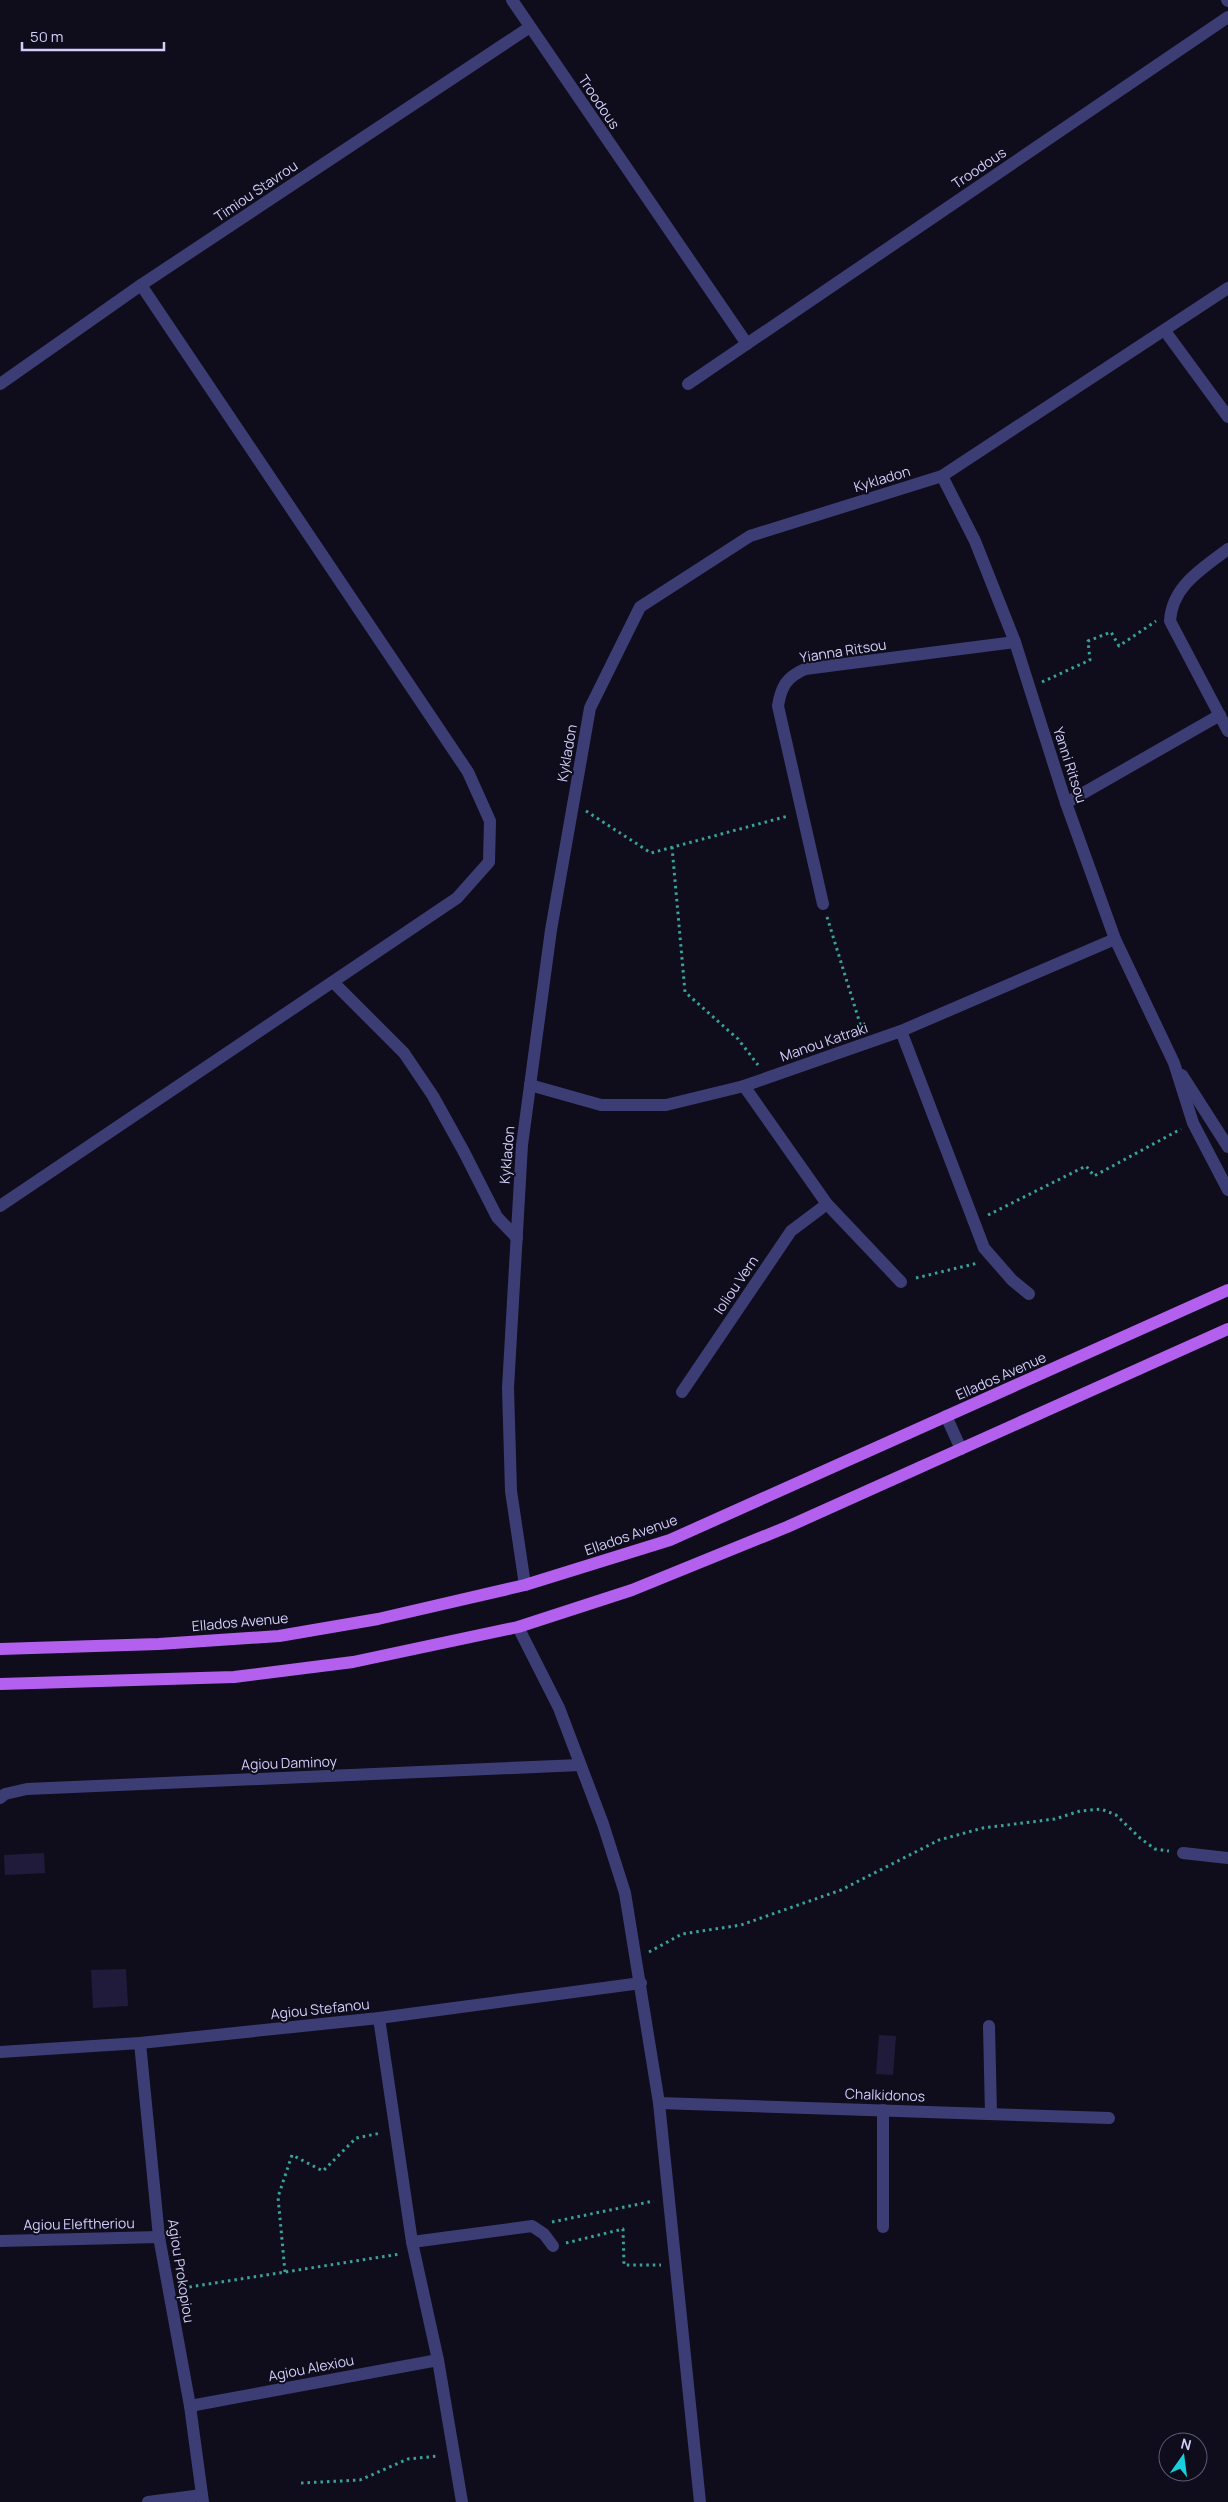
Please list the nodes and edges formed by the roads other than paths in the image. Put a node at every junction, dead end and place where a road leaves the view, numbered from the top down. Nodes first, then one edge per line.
1 (512, 0) edge
2 (1228, 17) edge
3 (530, 27) junction
4 (141, 285) junction
5 (1228, 288) edge
6 (1165, 331) junction
7 (747, 344) junction
8 (0, 384) edge
9 (688, 384) dead end
10 (1228, 417) edge
11 (942, 476) junction
12 (1228, 549) edge
13 (1015, 642) junction
14 (1220, 715) junction
15 (1228, 731) edge
16 (1066, 804) junction
17 (823, 904) road end
18 (1115, 938) junction
19 (332, 982) junction
20 (901, 1031) junction
21 (1174, 1063) junction
22 (530, 1085) junction
23 (744, 1086) junction
24 (1228, 1147) edge
25 (1228, 1190) edge
26 (827, 1204) junction
27 (0, 1206) edge
28 (517, 1238) junction
29 (901, 1282) road end
30 (1228, 1290) edge
31 (1029, 1294) dead end
32 (1228, 1328) edge
33 (682, 1392) dead end
34 (946, 1416) junction
35 (960, 1449) junction
36 (525, 1585) junction
37 (518, 1627) junction
38 (0, 1649) edge
39 (0, 1684) edge
40 (580, 1766) junction
41 (0, 1798) edge
42 (1183, 1853) road end
43 (1228, 1858) edge
44 (641, 1984) junction
45 (380, 2018) junction
46 (989, 2026) dead end
47 (140, 2043) junction
48 (0, 2052) edge
49 (659, 2103) junction
50 (883, 2110) junction
51 (991, 2114) junction
52 (1109, 2118) dead end
53 (883, 2227) dead end
54 (159, 2237) junction
55 (0, 2241) edge
56 (553, 2246) road end
57 (413, 2247) junction
58 (438, 2360) junction
59 (190, 2406) junction
60 (202, 2499) edge
61 (148, 2502) edge
62 (462, 2502) edge
63 (700, 2502) edge

1 - 3 street, Troodous
2 - 7 street, Troodous
3 - 4 street, Timiou Stavrou
3 - 7 street, Troodous
4 - 8 street, Timiou Stavrou
4 - 19 street
5 - 6 street, Kykladon
6 - 10 street
6 - 11 street, Kykladon
7 - 9 street, Troodous
11 - 13 street, Yanni Ritsou
11 - 22 street, Kykladon
12 - 14 street
13 - 16 street, Yanni Ritsou
13 - 17 street, Yianna Ritsou
14 - 15 street
14 - 16 street
16 - 18 street, Yanni Ritsou
18 - 20 street, Manou Katraki
18 - 21 street, Yanni Ritsou
19 - 27 street
19 - 28 street
20 - 23 street, Manou Katraki
20 - 31 street
21 - 24 street, Yanni Ritsou
21 - 25 street, Yanni Ritsou
22 - 23 street, Manou Katraki
22 - 28 street, Kykladon
23 - 26 street
26 - 29 street
26 - 33 street, Ioliou Vern
28 - 36 street, Kykladon
30 - 34 main road, Ellados Avenue
32 - 35 main road
34 - 35 street
34 - 36 main road, Ellados Avenue
35 - 37 main road
36 - 38 main road, Ellados Avenue
37 - 39 main road
37 - 40 street
40 - 41 street, Agiou Daminoy
40 - 44 street
42 - 43 street
44 - 45 street, Agiou Stefanou
44 - 49 street
45 - 47 street, Agiou Stefanou
45 - 57 street
46 - 51 street
47 - 48 street, Agiou Stefanou
47 - 54 street, Agiou Prokopiou
49 - 50 street, Chalkidonos
49 - 63 street
50 - 51 street, Chalkidonos
50 - 53 street
51 - 52 street, Chalkidonos
54 - 55 street, Agiou Eleftheriou
54 - 59 street, Agiou Prokopiou
56 - 57 street
57 - 58 street
58 - 59 street, Agiou Alexiou
58 - 62 street
59 - 60 street, Agiou Prokopiou
60 - 61 street

